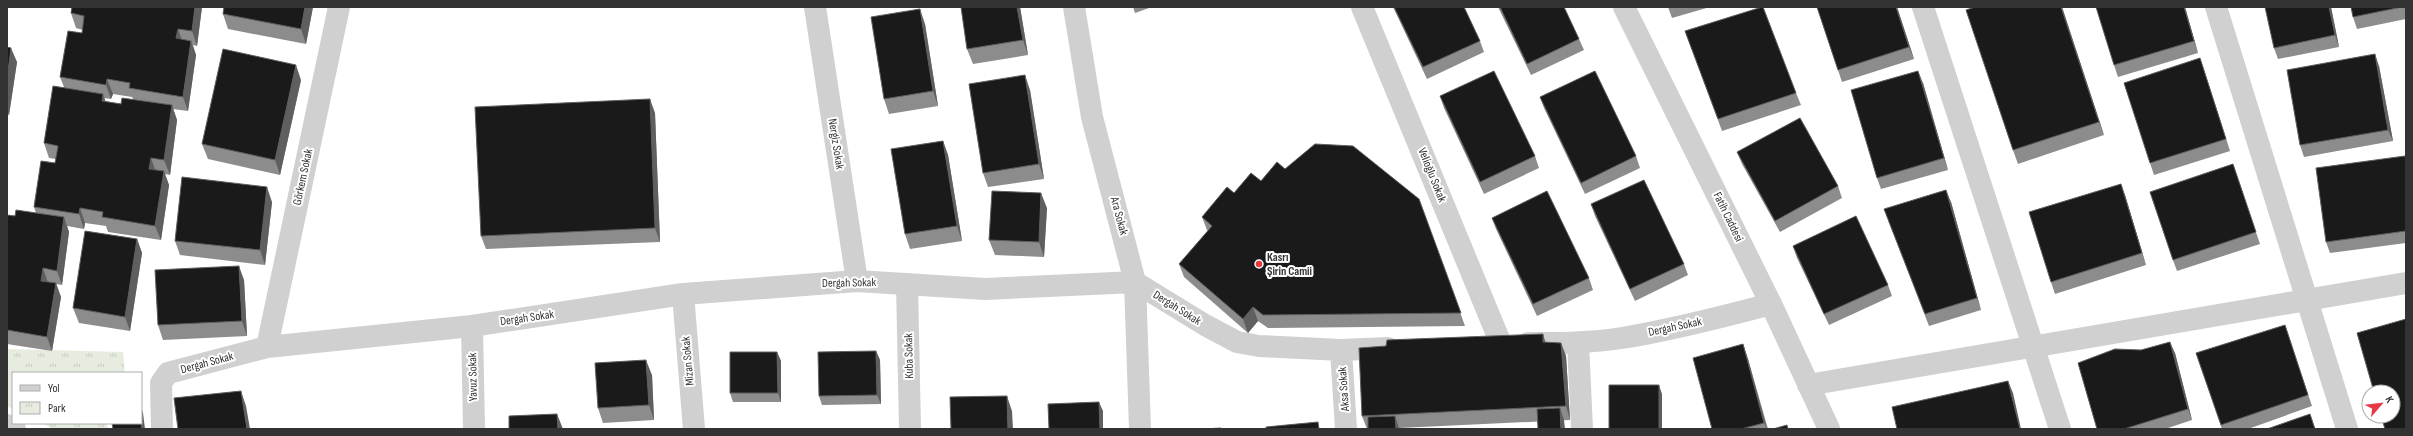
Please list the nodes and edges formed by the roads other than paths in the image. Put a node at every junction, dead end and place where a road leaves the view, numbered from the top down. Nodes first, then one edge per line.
1 (338, 7) edge
2 (815, 7) edge
3 (1074, 7) edge
4 (1362, 7) edge
5 (1624, 7) edge
6 (1923, 7) edge
7 (2216, 7) edge
8 (857, 281) junction
9 (1135, 282) junction
10 (2406, 283) edge
11 (907, 284) junction
12 (683, 294) junction
13 (2307, 300) junction
14 (1771, 304) junction
15 (472, 326) junction
16 (1578, 343) junction
17 (1478, 344) edge
18 (1501, 344) junction
19 (2032, 346) junction
20 (267, 347) junction
21 (1409, 347) edge
22 (1341, 350) junction
23 (1808, 385) junction
24 (7, 425) edge
25 (15, 429) edge
26 (162, 429) edge
27 (474, 429) edge
28 (694, 429) edge
29 (910, 429) edge
30 (1140, 429) edge
31 (1346, 429) edge
32 (1582, 429) edge
33 (1829, 429) edge
34 (2060, 429) edge
35 (2347, 429) edge

1 - 20 street, Görkem Sokak
2 - 8 street, Nergiz Sokak
3 - 9 street, Ara Sokak
4 - 18 street, Velioğlu Sokak
5 - 14 street, Fatih Caddesi
6 - 19 street
7 - 13 street
8 - 11 street, Dergah Sokak
8 - 12 street, Dergah Sokak
9 - 11 street, Dergah Sokak
9 - 22 street, Dergah Sokak
9 - 30 street, Ara Sokak
10 - 13 street
11 - 29 street, Kuba Sokak
12 - 15 street, Dergah Sokak
12 - 28 street, Mizan Sokak
13 - 19 street
13 - 35 street
14 - 16 street, Dergah Sokak
14 - 23 street, Fatih Caddesi
15 - 20 street, Dergah Sokak
15 - 27 street, Yavuz Sokak
16 - 18 street, Dergah Sokak
16 - 32 street
17 - 18 street, Dergah Sokak
19 - 23 street
19 - 34 street
20 - 26 street, Dergah Sokak
21 - 22 street, Dergah Sokak
22 - 31 street, Aksa Sokak
23 - 33 street, Fatih Caddesi
24 - 25 street

